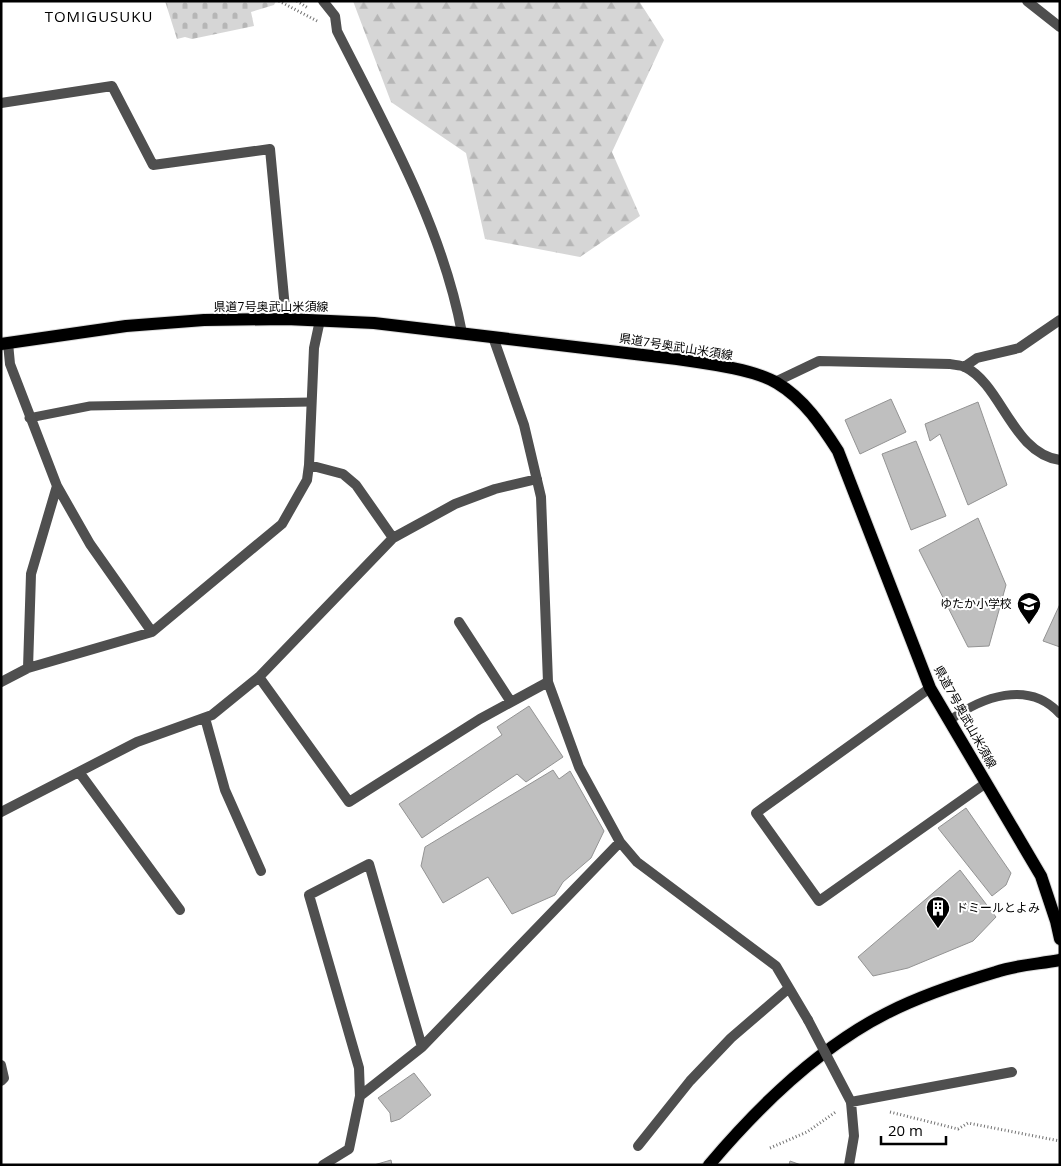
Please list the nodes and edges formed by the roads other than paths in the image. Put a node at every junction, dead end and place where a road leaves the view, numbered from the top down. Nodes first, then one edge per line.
1 (323, 1) edge
2 (1027, 1) edge
3 (1060, 27) edge
4 (1, 103) edge
5 (286, 319) junction
6 (320, 320) junction
7 (1060, 320) edge
8 (462, 333) junction
9 (493, 338) junction
10 (5, 344) edge
11 (964, 367) junction
12 (776, 382) junction
13 (311, 402) junction
14 (29, 418) junction
15 (1060, 460) edge
16 (310, 465) junction
17 (537, 478) junction
18 (57, 486) junction
19 (393, 538) junction
20 (459, 622) dead end
21 (152, 632) junction
22 (28, 668) junction
23 (259, 677) junction
24 (1, 682) edge
25 (548, 682) junction
26 (930, 688) junction
27 (511, 702) junction
28 (1060, 714) edge
29 (205, 718) junction
30 (949, 722) junction
31 (79, 772) junction
32 (986, 783) junction
33 (1, 812) edge
34 (620, 842) junction
35 (261, 871) dead end
36 (180, 910) dead end
37 (1060, 939) edge
38 (1060, 960) edge
39 (789, 988) junction
40 (422, 1047) junction
41 (1, 1065) edge
42 (1012, 1072) dead end
43 (1, 1081) edge
44 (360, 1096) junction
45 (851, 1102) junction
46 (638, 1146) dead end
47 (851, 1164) edge
48 (323, 1165) edge
49 (709, 1165) edge

1 - 8 street
2 - 3 street
4 - 5 street
5 - 6 main road, 県道7号奥武山米須線
5 - 10 main road, 県道7号奥武山米須線
6 - 8 main road, 県道7号奥武山米須線
6 - 13 street
7 - 11 street
8 - 9 main road, 県道7号奥武山米須線
9 - 12 main road, 県道7号奥武山米須線
9 - 17 street
10 - 14 street
11 - 12 street
11 - 15 street
12 - 26 main road, 県道7号奥武山米須線
13 - 14 lane
13 - 16 street
14 - 18 street
16 - 19 street
16 - 21 street
17 - 19 street
17 - 25 street
18 - 21 street
18 - 22 street
19 - 23 street
20 - 27 street
21 - 22 street
22 - 24 street
23 - 27 street
23 - 29 street
25 - 27 street
25 - 34 street
26 - 30 main road, 県道7号奥武山米須線
26 - 32 street
28 - 30 lane
29 - 31 street
29 - 35 street
30 - 32 main road, 県道7号奥武山米須線
31 - 33 street
31 - 36 street
32 - 37 main road, 県道7号奥武山米須線
34 - 39 street
34 - 40 street
38 - 49 main road
39 - 45 street, bridge
39 - 46 street
40 - 44 street
40 - 44 street
41 - 43 street
42 - 45 street
44 - 48 street
45 - 47 street

